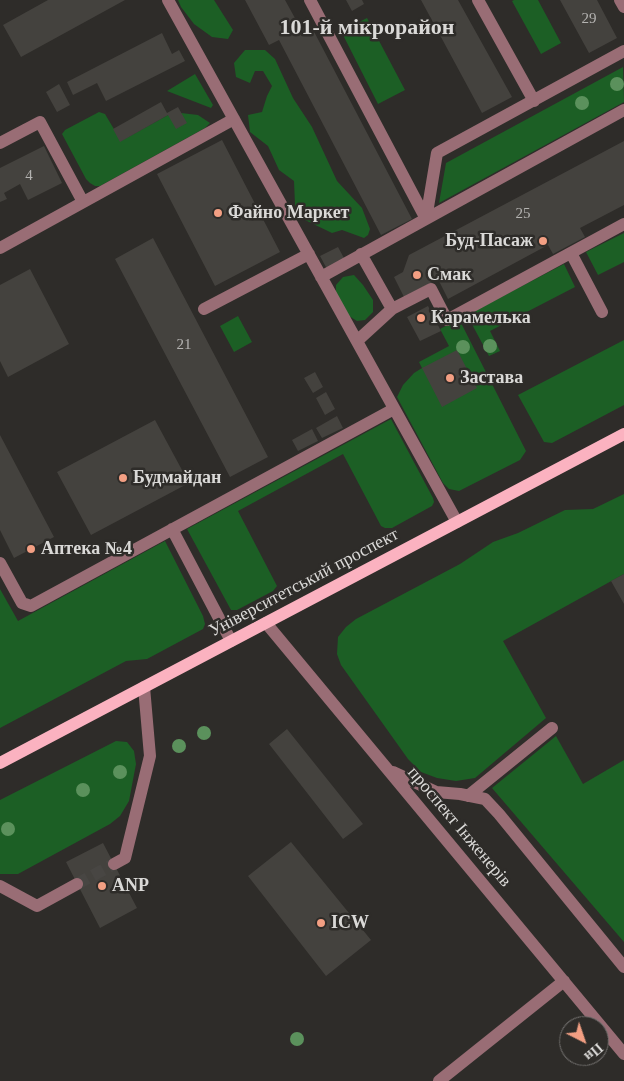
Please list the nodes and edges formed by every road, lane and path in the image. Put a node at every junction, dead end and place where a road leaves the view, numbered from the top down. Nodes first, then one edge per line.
1 (168, 0) edge
2 (310, 0) edge
3 (478, 0) edge
4 (620, 0) edge
5 (624, 7) edge
6 (624, 51) edge
7 (534, 100) junction
8 (624, 110) edge
9 (234, 119) junction
10 (0, 144) edge
11 (82, 202) junction
12 (426, 219) junction
13 (624, 224) edge
14 (0, 248) edge
15 (571, 253) junction
16 (309, 254) junction
17 (361, 254) junction
18 (321, 276) junction
19 (204, 309) dead end
20 (392, 309) junction
21 (602, 312) dead end
22 (357, 341) junction
23 (394, 408) junction
24 (624, 434) edge
25 (457, 522) junction
26 (172, 529) junction
27 (0, 563) edge
28 (266, 623) junction
29 (231, 641) junction
30 (144, 687) junction
31 (552, 728) dead end
32 (0, 763) edge
33 (389, 770) junction
34 (468, 796) junction
35 (114, 864) tunnel mouth
36 (77, 884) tunnel mouth
37 (0, 886) edge
38 (624, 967) edge
39 (564, 981) junction
40 (624, 1054) edge
41 (439, 1081) edge

1 - 9 street
2 - 12 street
3 - 7 street
4 - 5 street
6 - 7 street
7 - 12 street
8 - 12 street
9 - 11 street
9 - 16 street
10 - 11 street
11 - 14 street
12 - 17 street
13 - 15 street
15 - 20 street
15 - 21 street
16 - 18 street
16 - 19 street
17 - 18 street
17 - 20 street
18 - 22 street
20 - 22 street
22 - 23 street
23 - 25 street
23 - 26 street
24 - 25 main road, Університетський проспект
25 - 28 main road, Університетський проспект
26 - 27 street
26 - 29 street
28 - 29 main road, Університетський проспект
28 - 33 street, проспект Інженерів
29 - 30 main road, Університетський проспект
30 - 32 main road, Університетський проспект
30 - 35 street
31 - 34 street
33 - 34 street
33 - 39 street, проспект Інженерів
34 - 38 street
36 - 37 street
39 - 40 street, проспект Інженерів
39 - 41 street

